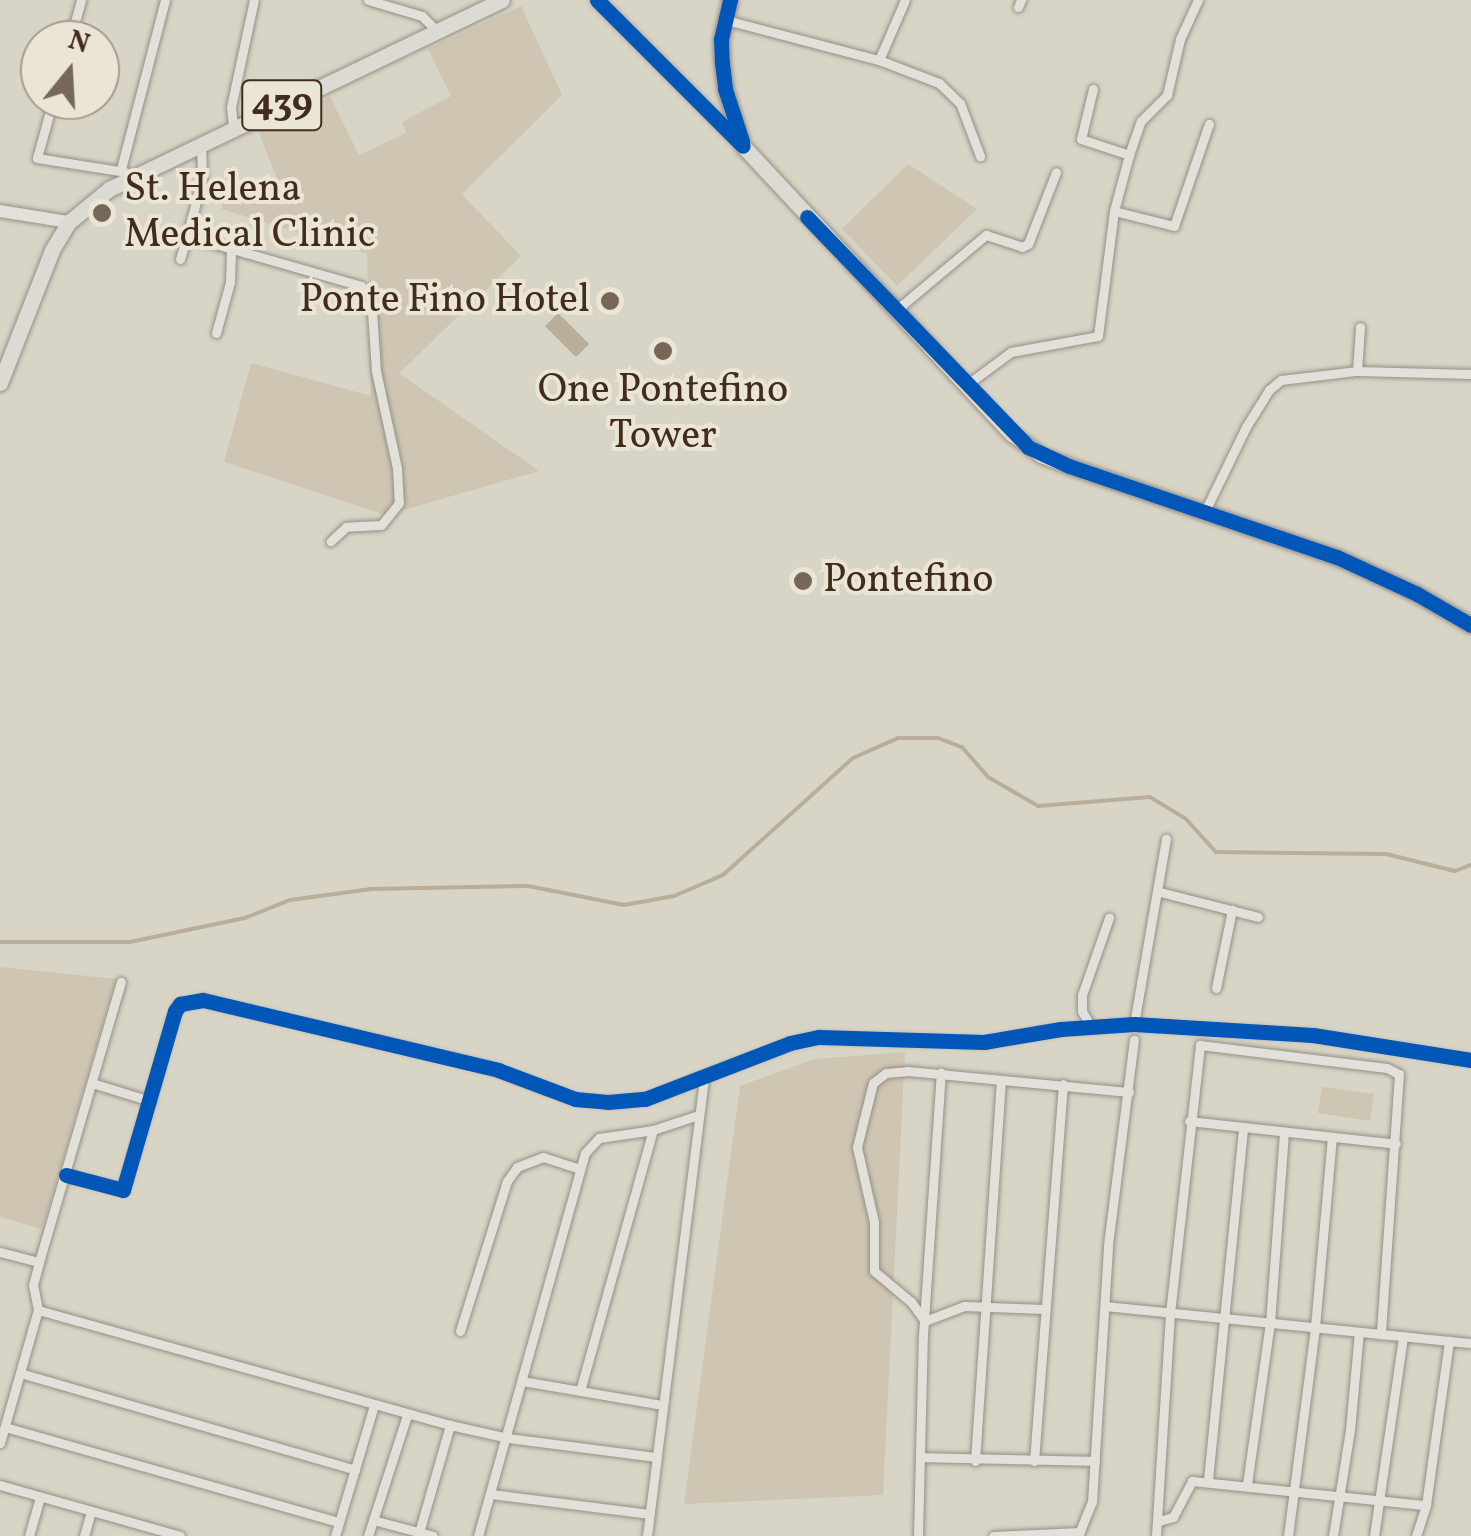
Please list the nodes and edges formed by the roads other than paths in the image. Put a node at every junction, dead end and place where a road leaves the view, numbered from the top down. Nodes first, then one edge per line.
1 (166, 0) edge
2 (254, 0) edge
3 (368, 0) edge
4 (502, 0) edge
5 (597, 0) edge
6 (730, 0) edge
7 (904, 0) edge
8 (1198, 0) edge
9 (726, 20) junction
10 (437, 31) junction
11 (879, 60) junction
12 (1093, 89) dead end
13 (48, 120) edge
14 (1209, 124) dead end
15 (234, 126) junction
16 (202, 142) junction
17 (743, 146) junction
18 (1130, 155) junction
19 (980, 156) dead end
20 (126, 172) junction
21 (1056, 172) dead end
22 (0, 211) edge
23 (1114, 212) junction
24 (70, 222) junction
25 (187, 236) junction
26 (231, 248) junction
27 (180, 259) dead end
28 (895, 311) junction
29 (1360, 327) dead end
30 (216, 332) dead end
31 (1357, 372) junction
32 (1471, 374) edge
33 (0, 383) edge
34 (965, 386) junction
35 (1206, 509) junction
36 (331, 541) dead end
37 (1471, 626) edge
38 (1166, 838) dead end
39 (1160, 892) junction
40 (1232, 910) junction
41 (1258, 917) dead end
42 (1108, 918) dead end
43 (121, 982) dead end
44 (1216, 988) dead end
45 (1134, 1024) junction
46 (1090, 1025) junction
47 (1134, 1040) dead end
48 (1471, 1060) edge
49 (941, 1073) junction
50 (704, 1078) junction
51 (1001, 1081) junction
52 (92, 1083) junction
53 (1063, 1084) junction
54 (1129, 1092) junction
55 (150, 1101) junction
56 (698, 1115) junction
57 (1189, 1121) junction
58 (1243, 1127) junction
59 (653, 1130) junction
60 (1284, 1132) junction
61 (1332, 1137) junction
62 (1396, 1144) junction
63 (580, 1169) junction
64 (66, 1175) junction
65 (0, 1252) edge
66 (39, 1262) junction
67 (988, 1304) junction
68 (1105, 1306) junction
69 (1043, 1309) junction
70 (38, 1310) junction
71 (1170, 1313) junction
72 (1224, 1318) junction
73 (925, 1321) junction
74 (1270, 1323) junction
75 (1315, 1328) junction
76 (460, 1331) dead end
77 (1359, 1332) junction
78 (1382, 1334) junction
79 (1403, 1336) junction
80 (1449, 1341) junction
81 (1468, 1343) dead end
82 (20, 1373) junction
83 (522, 1380) junction
84 (580, 1391) junction
85 (374, 1405) junction
86 (662, 1405) junction
87 (407, 1415) junction
88 (450, 1425) junction
89 (4, 1427) junction
90 (508, 1438) junction
91 (0, 1443) edge
92 (656, 1457) junction
93 (920, 1457) junction
94 (975, 1461) junction
95 (1034, 1461) junction
96 (1095, 1461) junction
97 (356, 1470) junction
98 (1208, 1480) junction
99 (1247, 1484) junction
100 (0, 1486) edge
101 (1296, 1488) junction
102 (491, 1494) junction
103 (1342, 1494) junction
104 (40, 1497) junction
105 (1382, 1499) junction
106 (1426, 1505) junction
107 (91, 1511) junction
108 (650, 1514) junction
109 (373, 1520) junction
110 (1159, 1521) junction
111 (339, 1522) junction
112 (143, 1531) edge
113 (418, 1534) edge
114 (1079, 1534) edge
115 (29, 1536) edge
116 (84, 1536) edge
117 (180, 1536) edge
118 (335, 1536) edge
119 (368, 1536) edge
120 (433, 1536) edge
121 (478, 1536) edge
122 (648, 1536) edge
123 (918, 1536) edge
124 (993, 1536) edge
125 (1156, 1536) edge
126 (1288, 1536) edge
127 (1333, 1536) edge
128 (1374, 1536) edge
129 (1416, 1536) edge

1 - 20 street
2 - 15 street
3 - 10 street
4 - 10 main road, 439
5 - 17 main road
6 - 9 main road
7 - 11 street
8 - 18 street
9 - 11 street
9 - 17 main road
10 - 15 main road, 439
11 - 19 street
12 - 18 street
13 - 20 street
14 - 23 street
15 - 16 main road, 439
16 - 20 main road, 439
16 - 25 street
17 - 28 main road
18 - 23 street
20 - 24 main road, 439
21 - 28 street
22 - 24 main road
23 - 34 street
24 - 33 main road, 439
25 - 26 street
25 - 27 street
26 - 30 street
26 - 36 street
28 - 34 main road
29 - 31 street
31 - 32 street
31 - 35 street
34 - 35 main road
35 - 37 main road
38 - 39 street
39 - 40 street
39 - 45 street
40 - 41 street
40 - 44 street
42 - 46 street
43 - 52 street
45 - 46 street
45 - 48 street
46 - 50 street
47 - 54 street
49 - 51 street
49 - 73 street
49 - 73 street
50 - 55 street
50 - 56 street
51 - 53 street
51 - 67 street
52 - 55 street
52 - 64 street
53 - 54 street
53 - 69 street
54 - 68 street
55 - 64 street
56 - 59 street
56 - 86 street
57 - 58 street
57 - 62 street
57 - 71 street
58 - 60 street
58 - 72 street
59 - 63 street
59 - 84 street
60 - 61 street
60 - 74 street
61 - 62 street
61 - 75 street
62 - 78 street
63 - 76 street
63 - 83 street
64 - 66 street
65 - 66 street
66 - 70 street
67 - 69 street
67 - 73 street
67 - 94 street
68 - 71 street
68 - 96 street
69 - 95 street
70 - 82 street
70 - 85 street
71 - 72 street
71 - 110 street
72 - 74 street
72 - 98 street
73 - 93 street
74 - 75 street
74 - 99 street
75 - 77 street
75 - 101 street
77 - 78 street
77 - 103 street
78 - 79 street
79 - 80 street
79 - 105 street
80 - 81 street
80 - 106 street
82 - 89 street
82 - 97 street
83 - 84 street
83 - 90 street
84 - 86 street
85 - 87 street
85 - 97 street
86 - 92 street
87 - 88 street
87 - 109 street
88 - 90 street
88 - 113 street
89 - 91 street
89 - 111 street
90 - 92 street
90 - 102 street
92 - 108 street
93 - 94 street
93 - 123 street
94 - 95 street
95 - 96 street
96 - 114 street
97 - 111 street
98 - 99 street
98 - 110 street
99 - 101 street
100 - 104 street
101 - 103 street
101 - 126 street
102 - 108 street
102 - 121 street
103 - 105 street
103 - 127 street
104 - 107 street
104 - 115 street
105 - 106 street
105 - 128 street
106 - 129 street
107 - 112 street
107 - 116 street
108 - 122 street
109 - 113 street
109 - 119 street
110 - 125 street
111 - 118 street
112 - 117 street
113 - 120 street
114 - 124 street

